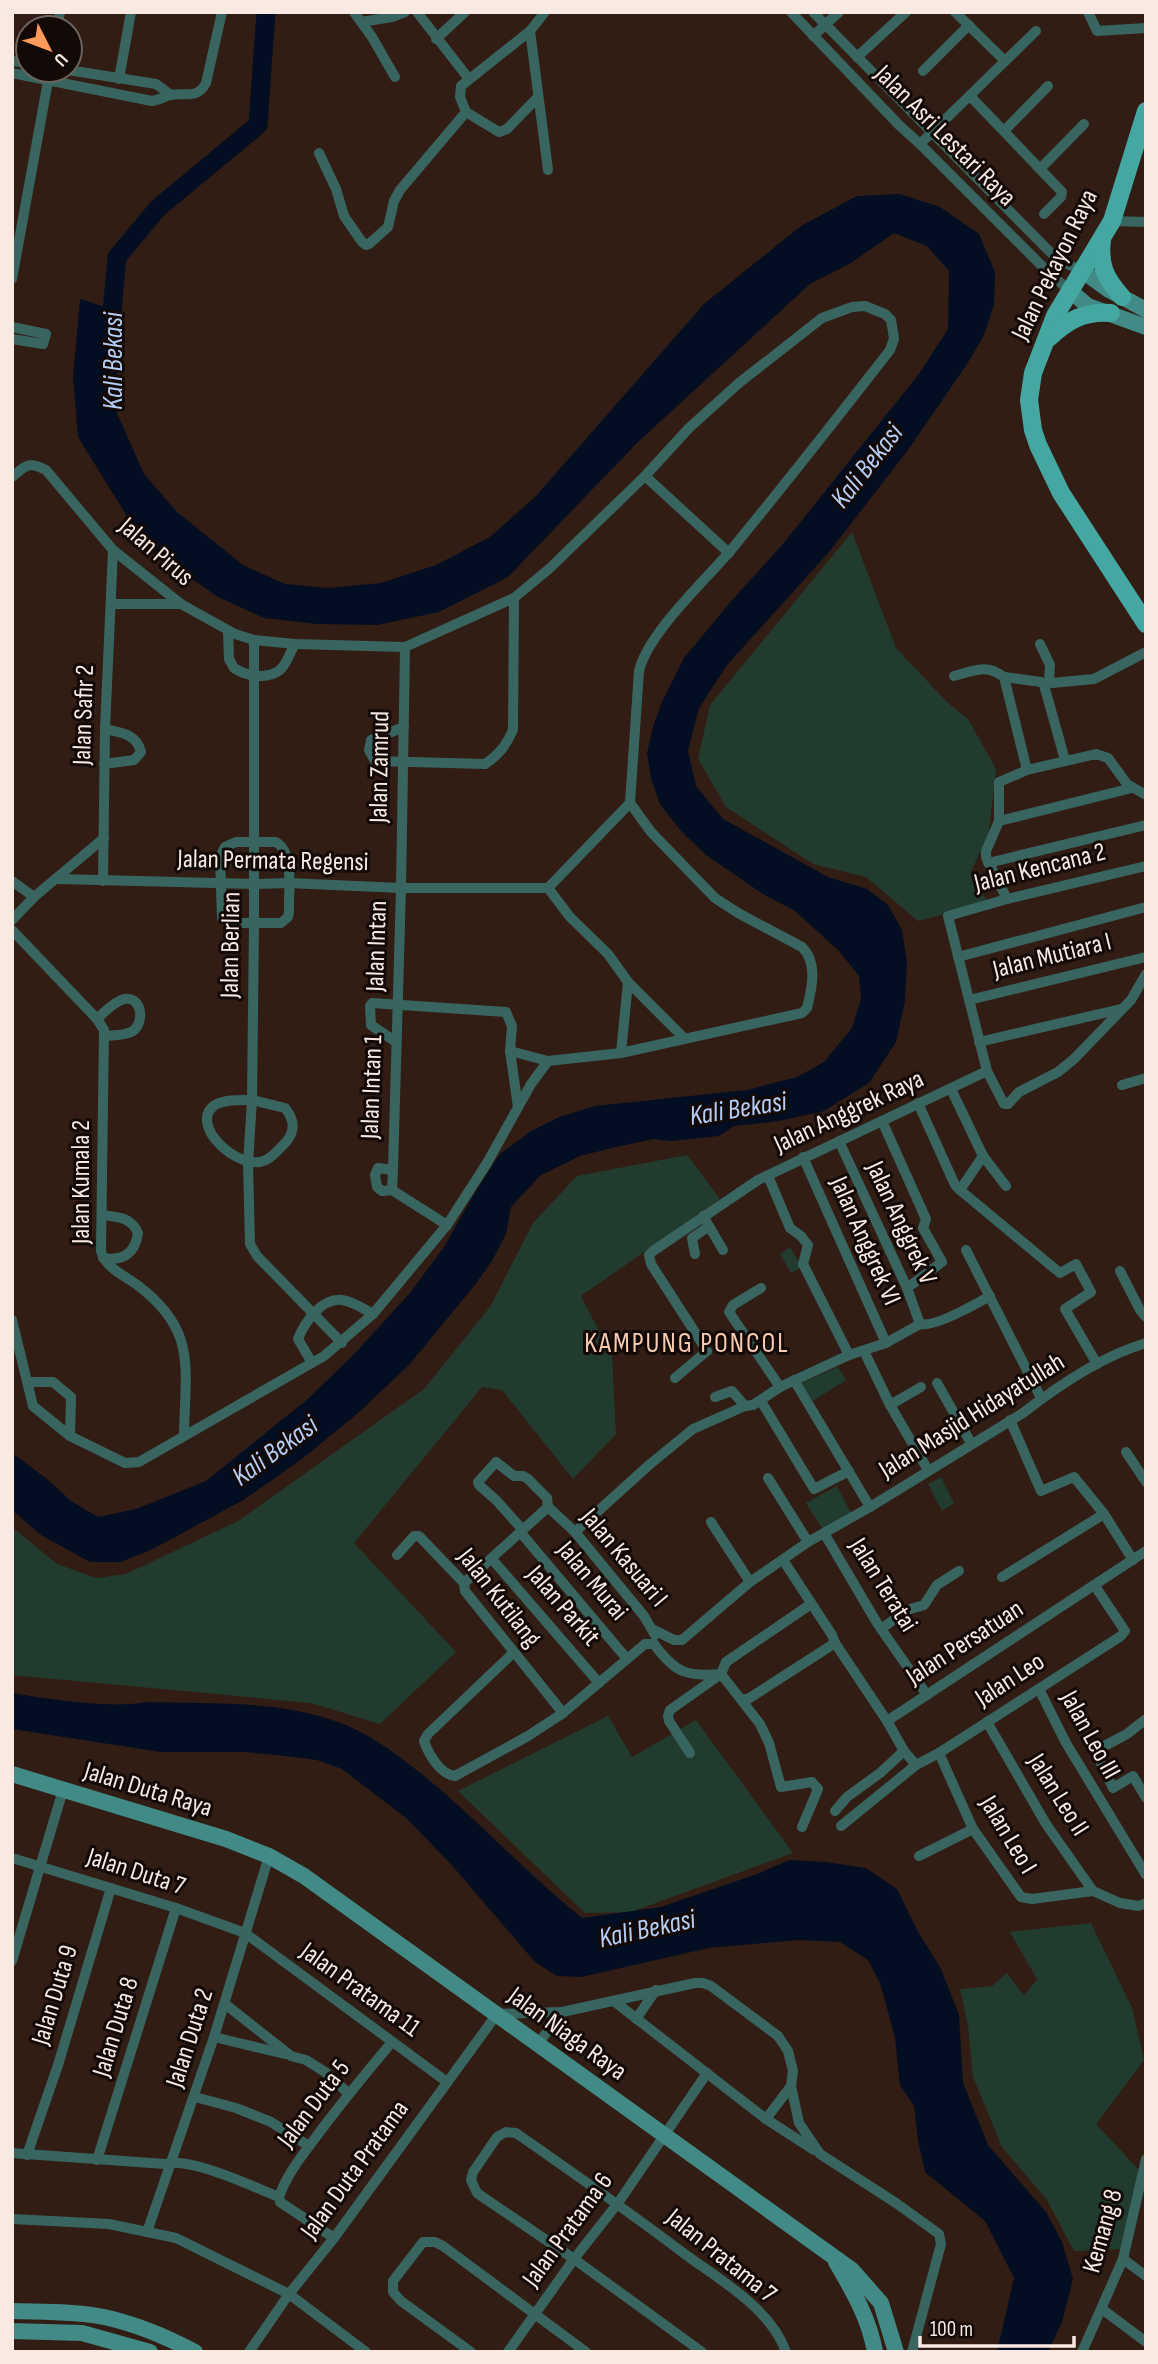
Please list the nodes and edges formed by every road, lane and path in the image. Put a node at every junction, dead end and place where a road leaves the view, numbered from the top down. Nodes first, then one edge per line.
1 (131, 12) edge
2 (222, 12) edge
3 (354, 12) edge
4 (405, 12) edge
5 (417, 12) edge
6 (466, 12) edge
7 (545, 12) edge
8 (791, 12) edge
9 (813, 12) edge
10 (839, 12) edge
11 (906, 12) edge
12 (955, 12) edge
13 (1088, 12) edge
14 (363, 25) junction
15 (826, 25) junction
16 (969, 25) junction
17 (1146, 28) edge
18 (530, 30) junction
19 (1037, 31) dead end
20 (813, 36) junction
21 (436, 39) junction
22 (857, 57) junction
23 (1005, 61) junction
24 (923, 71) dead end
25 (84, 73) edge
26 (395, 77) dead end
27 (120, 79) junction
28 (469, 79) junction
29 (47, 84) edge
30 (84, 84) edge
31 (1048, 86) dead end
32 (171, 95) junction
33 (970, 96) junction
34 (538, 97) junction
35 (1146, 111) edge
36 (466, 112) junction
37 (1084, 124) dead end
38 (1004, 131) junction
39 (933, 133) junction
40 (920, 144) junction
41 (318, 153) dead end
42 (1040, 169) junction
43 (548, 170) dead end
44 (1004, 203) junction
45 (1044, 214) dead end
46 (991, 215) junction
47 (1146, 222) edge
48 (1107, 228) junction
49 (1048, 250) junction
50 (1038, 261) junction
51 (1081, 270) junction
52 (12, 279) edge
53 (1069, 290) junction
54 (1116, 293) junction
55 (1146, 310) edge
56 (1106, 312) junction
57 (12, 327) edge
58 (1146, 327) edge
59 (12, 339) edge
60 (1046, 340) junction
61 (645, 476) junction
62 (12, 477) edge
63 (113, 550) junction
64 (729, 553) junction
65 (514, 598) junction
66 (112, 604) junction
67 (181, 604) junction
68 (1146, 624) edge
69 (228, 631) junction
70 (254, 640) junction
71 (295, 644) junction
72 (1040, 644) dead end
73 (405, 647) junction
74 (1146, 652) edge
75 (255, 676) junction
76 (954, 676) dead end
77 (1004, 677) junction
78 (404, 727) junction
79 (105, 729) junction
80 (1065, 760) junction
81 (404, 762) junction
82 (104, 764) junction
83 (1027, 770) junction
84 (1132, 788) junction
85 (1146, 795) edge
86 (630, 803) junction
87 (999, 821) junction
88 (1146, 825) edge
89 (104, 838) junction
90 (255, 842) junction
91 (988, 863) junction
92 (1146, 866) edge
93 (58, 878) junction
94 (12, 881) edge
95 (103, 881) junction
96 (221, 882) junction
97 (288, 883) junction
98 (255, 884) junction
99 (401, 888) junction
100 (548, 888) junction
101 (34, 897) junction
102 (1007, 899) junction
103 (1146, 907) edge
104 (12, 920) edge
105 (254, 924) junction
106 (12, 930) edge
107 (958, 957) junction
108 (1146, 957) edge
109 (1146, 974) edge
110 (628, 982) junction
111 (969, 1000) junction
112 (397, 1006) junction
113 (1121, 1009) junction
114 (97, 1019) junction
115 (105, 1036) junction
116 (684, 1038) junction
117 (396, 1042) junction
118 (979, 1042) junction
119 (510, 1051) junction
120 (621, 1054) junction
121 (548, 1061) junction
122 (986, 1071) junction
123 (1146, 1078) edge
124 (1122, 1085) dead end
125 (951, 1089) junction
126 (252, 1100) junction
127 (918, 1103) junction
128 (518, 1107) junction
129 (882, 1121) junction
130 (839, 1141) junction
131 (983, 1156) junction
132 (803, 1157) junction
133 (248, 1163) junction
134 (393, 1170) junction
135 (768, 1176) junction
136 (1006, 1186) dead end
137 (958, 1189) junction
138 (391, 1190) junction
139 (102, 1215) junction
140 (706, 1222) junction
141 (447, 1225) junction
142 (688, 1234) junction
143 (723, 1250) dead end
144 (965, 1250) dead end
145 (695, 1254) dead end
146 (103, 1258) junction
147 (1120, 1271) dead end
148 (761, 1288) dead end
149 (908, 1288) junction
150 (990, 1296) junction
151 (312, 1313) junction
152 (373, 1314) junction
153 (1146, 1317) edge
154 (12, 1320) edge
155 (920, 1324) junction
156 (342, 1343) junction
157 (886, 1343) junction
158 (1146, 1343) edge
159 (864, 1351) junction
160 (849, 1355) junction
161 (312, 1363) junction
162 (1097, 1364) junction
163 (675, 1378) dead end
164 (794, 1380) junction
165 (27, 1382) junction
166 (937, 1383) dead end
167 (780, 1387) junction
168 (921, 1387) dead end
169 (715, 1397) dead end
170 (1041, 1398) junction
171 (761, 1401) junction
172 (890, 1405) junction
173 (745, 1406) junction
174 (1010, 1420) junction
175 (70, 1436) junction
176 (184, 1436) junction
177 (971, 1443) junction
178 (1126, 1452) dead end
179 (928, 1470) junction
180 (849, 1471) junction
181 (768, 1478) dead end
182 (1146, 1482) edge
183 (548, 1507) junction
184 (870, 1507) junction
185 (1104, 1514) junction
186 (711, 1522) dead end
187 (522, 1531) junction
188 (575, 1532) junction
189 (824, 1533) junction
190 (808, 1542) junction
191 (1146, 1551) edge
192 (397, 1555) dead end
193 (492, 1559) junction
194 (783, 1560) junction
195 (1133, 1560) junction
196 (959, 1571) dead end
197 (1002, 1577) dead end
198 (750, 1582) junction
199 (464, 1583) junction
200 (1095, 1586) junction
201 (811, 1604) junction
202 (881, 1629) junction
203 (654, 1630) junction
204 (835, 1643) junction
205 (654, 1644) junction
206 (513, 1653) junction
207 (627, 1659) junction
208 (721, 1674) junction
209 (599, 1683) junction
210 (1039, 1689) junction
211 (927, 1695) junction
212 (742, 1699) junction
213 (563, 1713) junction
214 (1146, 1719) edge
215 (887, 1721) junction
216 (987, 1722) junction
217 (904, 1751) junction
218 (690, 1753) dead end
219 (939, 1753) junction
220 (916, 1765) junction
221 (12, 1774) edge
222 (63, 1790) junction
223 (1146, 1798) edge
224 (835, 1811) dead end
225 (841, 1826) dead end
226 (802, 1827) dead end
227 (974, 1829) junction
228 (269, 1856) junction
229 (919, 1856) dead end
230 (12, 1858) edge
231 (40, 1866) junction
232 (1146, 1875) edge
233 (111, 1888) junction
234 (1093, 1891) junction
235 (1146, 1903) edge
236 (176, 1908) junction
237 (245, 1933) junction
238 (12, 1961) edge
239 (656, 1990) junction
240 (615, 2002) junction
241 (225, 2004) junction
242 (562, 2012) junction
243 (497, 2014) junction
244 (636, 2019) junction
245 (215, 2037) junction
246 (392, 2042) junction
247 (537, 2045) junction
248 (291, 2056) junction
249 (707, 2073) junction
250 (447, 2082) junction
251 (791, 2086) junction
252 (348, 2093) junction
253 (195, 2097) junction
254 (766, 2119) junction
255 (664, 2134) junction
256 (309, 2146) junction
257 (12, 2153) edge
258 (820, 2154) junction
259 (27, 2155) junction
260 (1146, 2159) edge
261 (97, 2160) junction
262 (172, 2161) junction
263 (279, 2197) junction
264 (618, 2203) junction
265 (1141, 2205) edge
266 (12, 2219) edge
267 (147, 2232) junction
268 (334, 2238) junction
269 (833, 2258) junction
270 (574, 2259) junction
271 (1123, 2259) junction
272 (1146, 2276) edge
273 (289, 2294) junction
274 (1102, 2309) junction
275 (12, 2311) edge
276 (535, 2314) junction
277 (12, 2331) edge
278 (1146, 2342) edge
279 (357, 2348) edge
280 (150, 2352) edge
281 (195, 2352) edge
282 (249, 2352) edge
283 (366, 2352) edge
284 (471, 2352) edge
285 (508, 2352) edge
286 (586, 2352) edge
287 (702, 2352) edge
288 (786, 2352) edge
289 (875, 2352) edge
290 (896, 2352) edge
291 (912, 2352) edge
292 (1082, 2352) edge

1 - 27 street
2 - 32 street
3 - 14 street
4 - 14 street
5 - 21 street
6 - 21 street
7 - 18 street
8 - 20 street, Jalan Asri Lestari Raya
9 - 15 street, Jalan Asri Lestari Raya
10 - 15 street
11 - 22 street
12 - 16 street
13 - 17 street
14 - 26 street
15 - 20 street
15 - 22 street, Jalan Asri Lestari Raya
16 - 23 street
16 - 24 street
18 - 28 street
18 - 34 street
19 - 23 street
20 - 40 street, Jalan Asri Lestari Raya
21 - 28 street
22 - 39 street, Jalan Asri Lestari Raya
23 - 33 street
25 - 27 street
27 - 32 street
28 - 36 street
29 - 52 street
30 - 32 street
31 - 38 street
33 - 38 street
33 - 39 street
34 - 36 street
34 - 43 street
35 - 48 main road, Jalan Pekayon Raya
36 - 41 street
37 - 42 street
38 - 42 street
39 - 40 street
39 - 44 street, Jalan Asri Lestari Raya
40 - 46 street, Jalan Asri Lestari Raya
42 - 45 street
44 - 46 street
44 - 49 street, Jalan Asri Lestari Raya
46 - 50 street, Jalan Asri Lestari Raya
47 - 48 street
48 - 51 main road, Jalan Pekayon Raya
48 - 54 main road
49 - 50 street
49 - 51 street, Jalan Asri Lestari Raya
50 - 53 street, Jalan Asri Lestari Raya
51 - 53 main road, Jalan Pekayon Raya
51 - 54 street
53 - 56 street
53 - 60 main road, Jalan Pekayon Raya
54 - 55 street
54 - 56 street
56 - 58 street
56 - 60 main road
57 - 59 street
60 - 68 main road, Jalan Pekayon Raya
61 - 64 street
61 - 64 street
61 - 65 street
62 - 63 street, Jalan Pirus
63 - 66 street, Jalan Safir 2
63 - 67 street, Jalan Pirus
64 - 86 street
65 - 73 street
65 - 81 street
66 - 67 street
66 - 79 street, Jalan Safir 2
67 - 69 street, Jalan Pirus
69 - 70 street, Jalan Pirus
69 - 75 street
70 - 71 street, Jalan Pirus
70 - 75 street, Jalan Berlian
71 - 73 street, Jalan Pirus
71 - 75 street
72 - 74 street
73 - 78 street, Jalan Zamrud
75 - 90 street, Jalan Berlian
76 - 77 street
77 - 80 street
77 - 83 street
78 - 81 street, Jalan Zamrud
78 - 81 street
79 - 82 street, Jalan Safir 2
79 - 82 street
80 - 83 street
80 - 84 street
81 - 99 street, Jalan Zamrud
82 - 89 street, Jalan Safir 2
83 - 87 street
84 - 85 street
84 - 87 street
86 - 100 street
86 - 116 street
87 - 91 street
88 - 91 street
89 - 93 street
89 - 95 street, Jalan Safir 2
90 - 96 street
90 - 97 street
90 - 98 street, Jalan Berlian
91 - 102 street
92 - 102 street, Jalan Kencana 2
93 - 95 street, Jalan Permata Regensi
93 - 101 street
94 - 101 street
95 - 96 street, Jalan Permata Regensi
96 - 98 street, Jalan Permata Regensi
96 - 105 street
97 - 98 street, Jalan Permata Regensi
97 - 99 street, Jalan Permata Regensi
97 - 105 street
98 - 105 street, Jalan Berlian
99 - 100 street, Jalan Permata Regensi
99 - 112 street, Jalan Intan
100 - 110 street
101 - 104 street
102 - 107 street, Jalan Kencana 2
103 - 107 street
105 - 126 street, Jalan Berlian
106 - 114 street, Jalan Kumala 2
107 - 111 street
108 - 111 street, Jalan Mutiara I
109 - 113 street
110 - 116 street
110 - 120 street
111 - 118 street
112 - 117 street, Jalan Intan 1
112 - 117 street
112 - 119 street
113 - 118 street
113 - 122 street
114 - 115 street, Jalan Kumala 2
114 - 115 street
115 - 139 street, Jalan Kumala 2
116 - 120 street
117 - 134 street, Jalan Intan 1
118 - 122 street
119 - 121 street
119 - 128 street
120 - 121 street
121 - 128 street
122 - 125 street, Jalan Anggrek Raya
123 - 124 street
125 - 127 street, Jalan Anggrek Raya
125 - 131 street
126 - 133 street, Jalan Berlian
126 - 133 street
126 - 133 street
127 - 129 street, Jalan Anggrek Raya
127 - 137 street
128 - 141 street
129 - 130 street, Jalan Anggrek Raya
129 - 149 street
130 - 132 street, Jalan Anggrek Raya
130 - 149 street, Jalan Anggrek V
131 - 136 street
131 - 137 street
132 - 135 street, Jalan Anggrek Raya
132 - 157 street, Jalan Anggrek VI
133 - 151 street, Jalan Berlian
134 - 138 street, Jalan Intan 1
134 - 138 street, Jalan Intan 1
135 - 140 street, Jalan Anggrek Raya
135 - 160 street
137 - 162 street
138 - 141 street
139 - 146 street, Jalan Kumala 2
139 - 146 street
140 - 142 street, Jalan Anggrek Raya
140 - 143 street
141 - 152 street
142 - 145 street
142 - 163 street, Jalan Anggrek Raya
144 - 150 street
146 - 176 street, Jalan Kumala 2
147 - 153 street
148 - 167 street
149 - 155 street, Jalan Anggrek V
150 - 155 street
150 - 170 street
151 - 152 street
151 - 156 street
151 - 161 street
152 - 156 street
154 - 165 street
155 - 157 street
156 - 161 street
157 - 159 street
158 - 162 street, Jalan Masjid Hidayatullah
159 - 160 street
159 - 172 street
160 - 164 street
161 - 176 street
162 - 170 street, Jalan Masjid Hidayatullah
164 - 167 street
164 - 180 street
165 - 175 street
165 - 175 street
166 - 177 street
167 - 171 street
168 - 172 street
169 - 173 street
170 - 174 street, Jalan Masjid Hidayatullah
171 - 173 street
171 - 180 street
172 - 179 street
173 - 188 street
174 - 177 street, Jalan Masjid Hidayatullah
174 - 185 street
175 - 176 street
177 - 179 street, Jalan Masjid Hidayatullah
178 - 182 street
179 - 184 street, Jalan Masjid Hidayatullah
180 - 184 street
181 - 190 street
183 - 187 street
183 - 187 street, Jalan Kasuari I
183 - 188 street, Jalan Kasuari I
184 - 189 street, Jalan Masjid Hidayatullah
185 - 195 street
185 - 197 street
186 - 198 street
187 - 193 street
187 - 207 street, Jalan Murai
188 - 203 street, Jalan Kasuari I
189 - 190 street, Jalan Masjid Hidayatullah
189 - 202 street, Jalan Teratai
190 - 194 street, Jalan Masjid Hidayatullah
191 - 195 street, Jalan Persatuan
192 - 199 street, Jalan Kutilang
193 - 199 street
193 - 209 street, Jalan Parkit
194 - 198 street, Jalan Masjid Hidayatullah
194 - 201 street
195 - 200 street, Jalan Persatuan
196 - 202 street
198 - 203 street, Jalan Masjid Hidayatullah
199 - 206 street, Jalan Kutilang
200 - 210 street, Jalan Leo
200 - 211 street, Jalan Persatuan
201 - 204 street
201 - 208 street
202 - 211 street, Jalan Teratai
203 - 205 street, Jalan Kasuari I
204 - 212 street
204 - 215 street
205 - 207 street
205 - 208 street
206 - 213 street, Jalan Kutilang
206 - 213 street
207 - 209 street
208 - 212 street
208 - 218 street
209 - 213 street
210 - 216 street, Jalan Leo
210 - 232 street, Jalan Leo III
211 - 215 street, Jalan Persatuan
212 - 226 street
214 - 223 street
215 - 217 street
216 - 219 street, Jalan Leo
216 - 234 street, Jalan Leo II
217 - 220 street
217 - 224 street
219 - 220 street, Jalan Leo
219 - 227 street, Jalan Leo I
220 - 225 street, Jalan Leo
221 - 222 street, Jalan Duta Raya
222 - 228 street, Jalan Duta Raya
222 - 231 street
227 - 229 street
227 - 234 street, Jalan Leo I
228 - 237 street, Jalan Duta 2
228 - 243 street, Jalan Niaga Raya
230 - 231 street, Jalan Duta 7
231 - 233 street, Jalan Duta 7
231 - 238 street
233 - 236 street, Jalan Duta 7
233 - 259 street, Jalan Duta 9
234 - 235 street, Jalan Leo I
236 - 237 street, Jalan Duta 7
236 - 261 street, Jalan Duta 8
237 - 241 street, Jalan Duta 2
237 - 246 street, Jalan Pratama 11
239 - 240 street
239 - 244 street
239 - 251 street
240 - 242 street
240 - 244 street
241 - 245 street, Jalan Duta 2
241 - 248 street
242 - 243 street
242 - 247 street
243 - 247 street, Jalan Niaga Raya
243 - 250 street, Jalan Duta Pratama
244 - 249 street
245 - 248 street
245 - 253 street, Jalan Duta 2
246 - 250 street, Jalan Pratama 11
246 - 252 street, Jalan Duta 5
247 - 255 street, Jalan Niaga Raya
248 - 252 street
249 - 254 street
249 - 255 street, Jalan Pratama 6
250 - 268 street, Jalan Duta Pratama
251 - 254 street
251 - 258 street
252 - 256 street, Jalan Duta 5
253 - 256 street
253 - 262 street, Jalan Duta 2
254 - 258 street
255 - 264 street, Jalan Pratama 6
255 - 269 street, Jalan Niaga Raya
256 - 263 street, Jalan Duta 5
257 - 259 street
258 - 291 street
259 - 261 street
260 - 265 street, Kemang 8
261 - 262 street
262 - 263 street
262 - 267 street, Jalan Duta 2
263 - 268 street
264 - 270 street, Jalan Pratama 6
264 - 270 street, Jalan Pratama 7
264 - 288 street, Jalan Pratama 7
265 - 271 street, Kemang 8
266 - 267 street
267 - 273 street
268 - 273 street, Jalan Duta Pratama
269 - 289 street, Jalan Niaga Raya
269 - 290 street, Jalan Niaga Raya
270 - 276 street, Jalan Pratama 6
270 - 287 street
271 - 272 street
271 - 274 street, Kemang 8
273 - 279 street
273 - 282 street, Jalan Duta Pratama
274 - 278 street
274 - 292 street, Kemang 8
275 - 281 street
276 - 284 street
276 - 285 street, Jalan Pratama 6
276 - 286 street
277 - 280 street
279 - 283 street

